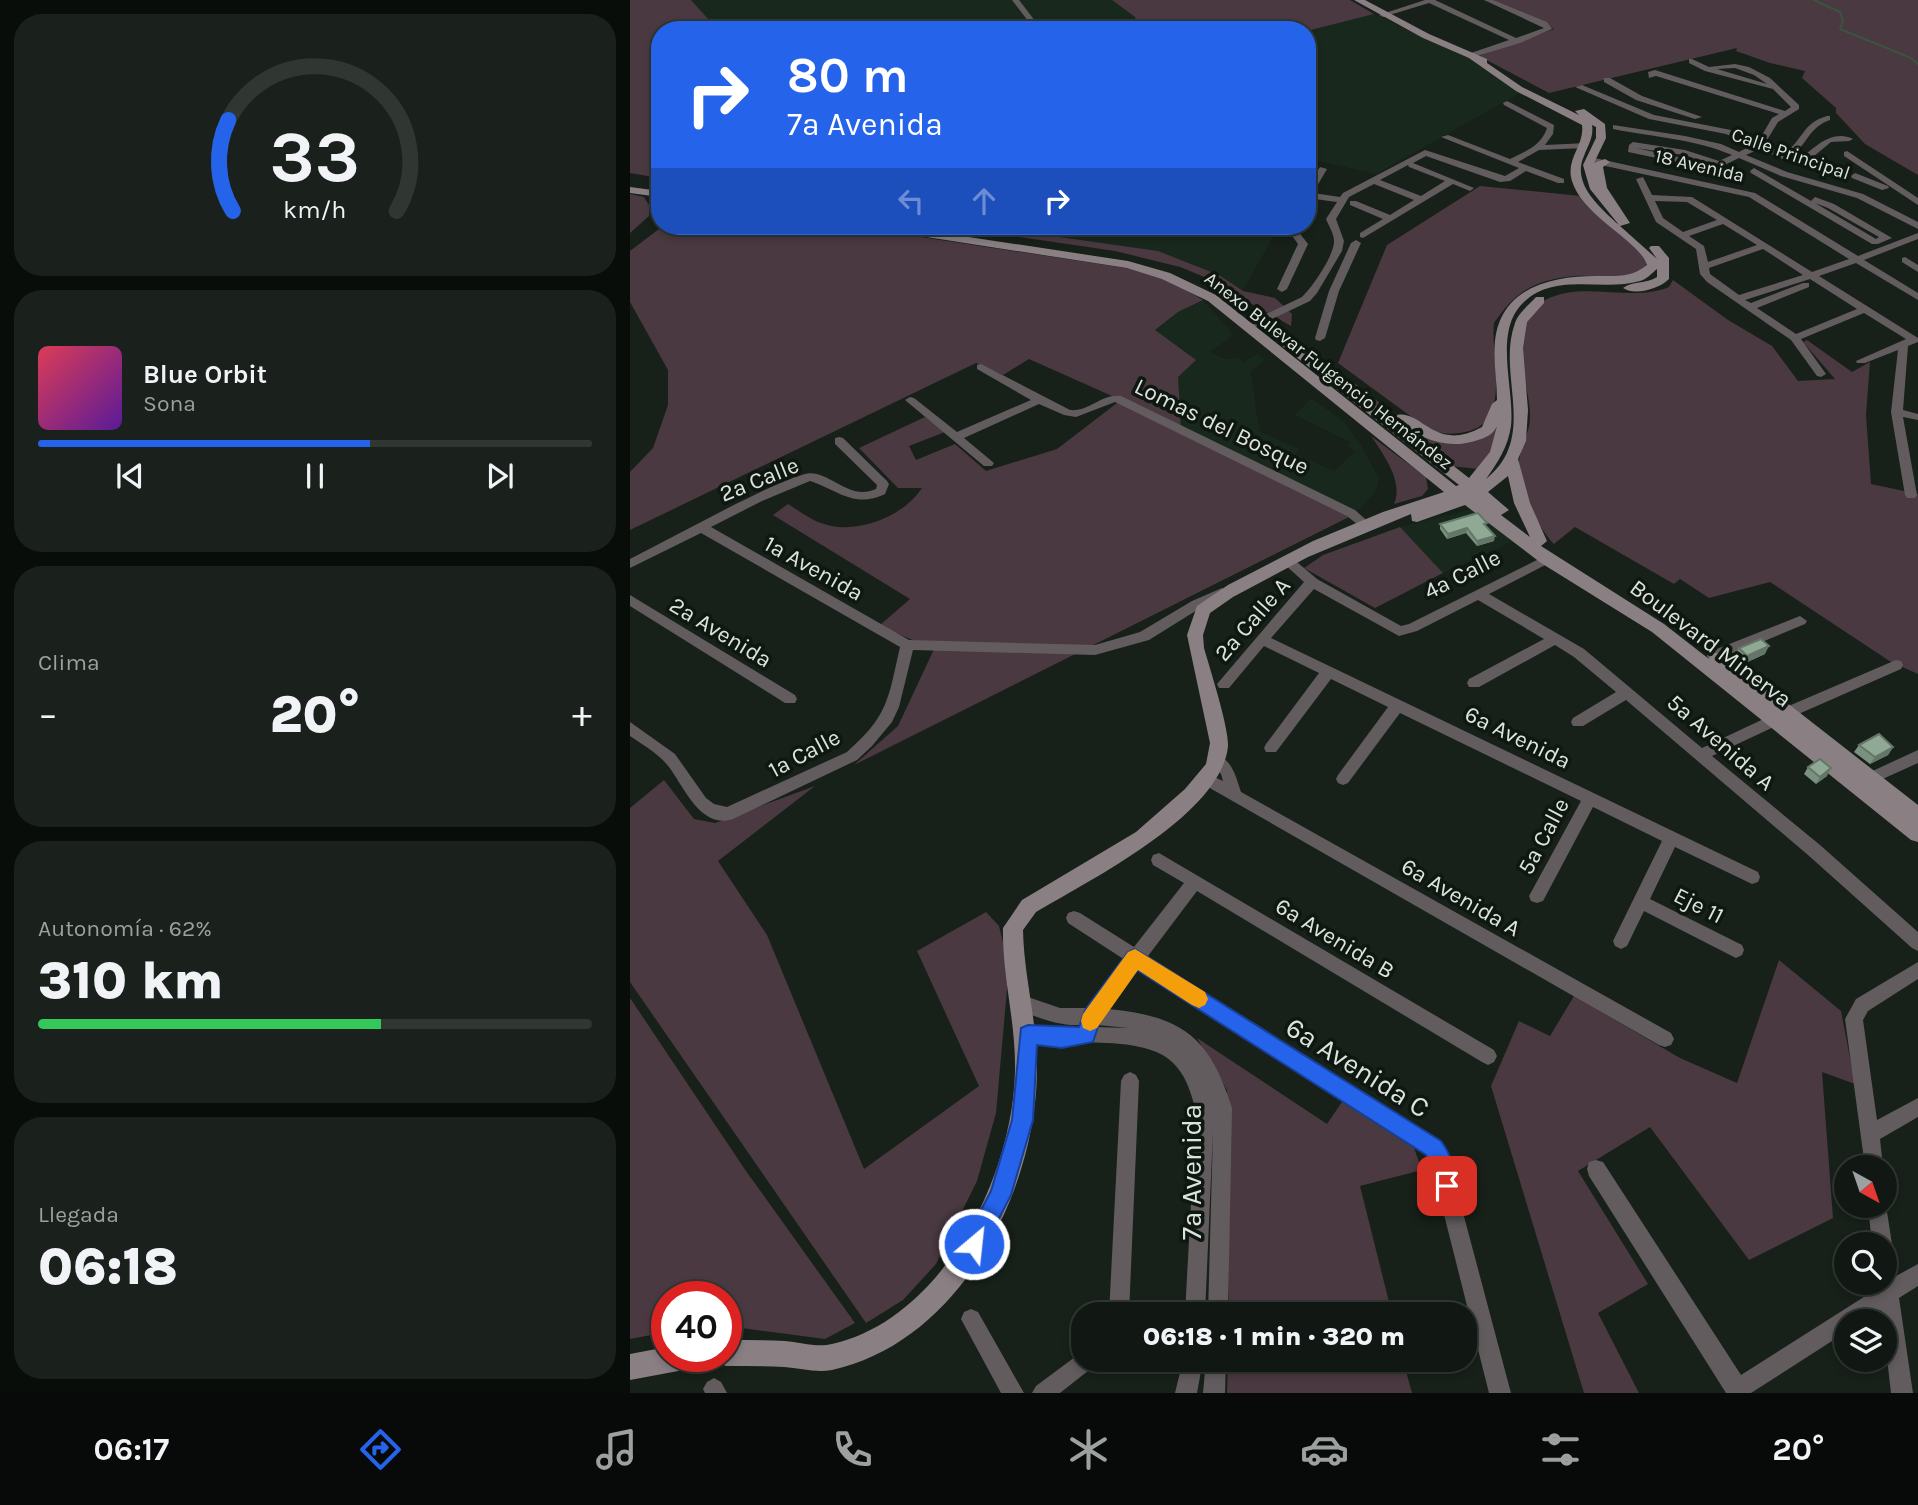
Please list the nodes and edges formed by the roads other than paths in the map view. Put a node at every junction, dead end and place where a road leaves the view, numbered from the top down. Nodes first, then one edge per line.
1 (1015, 0) edge
2 (1358, 0) edge
3 (1430, 0) edge
4 (1487, 0) edge
5 (1383, 15) junction
6 (1032, 21) edge
7 (1517, 41) junction
8 (1472, 57) junction
9 (1692, 61) dead end
10 (1607, 79) dead end
11 (1579, 87) dead end
12 (1623, 89) junction
13 (1598, 95) junction
14 (1724, 99) junction
15 (1507, 103) dead end
16 (1662, 107) junction
17 (1781, 115) junction
18 (1652, 117) junction
19 (1827, 118) dead end
20 (1595, 125) junction
21 (1808, 126) junction
22 (1445, 137) dead end
23 (1767, 137) junction
24 (1849, 139) dead end
25 (1829, 141) junction
26 (1760, 145) junction
27 (1583, 146) junction
28 (1538, 147) junction
29 (1847, 154) dead end
30 (1738, 155) junction
31 (1783, 157) junction
32 (1590, 160) junction
33 (1510, 162) junction
34 (1605, 162) junction
35 (1800, 163) junction
36 (1718, 164) junction
37 (1412, 165) dead end
38 (1866, 167) junction
39 (1525, 168) junction
40 (1323, 169) dead end
41 (1753, 170) dead end
42 (1833, 171) dead end
43 (1784, 174) junction
44 (1855, 176) junction
45 (1640, 179) dead end
46 (1316, 180) edge
47 (1372, 180) junction
48 (1452, 181) junction
49 (1561, 181) dead end
50 (630, 182) edge
51 (651, 186) edge
52 (1470, 188) dead end
53 (1786, 188) junction
54 (1841, 189) junction
55 (630, 190) edge
56 (651, 193) edge
57 (1316, 197) edge
58 (1796, 197) junction
59 (1649, 198) junction
60 (1420, 199) junction
61 (1689, 199) junction
62 (1342, 201) junction
63 (1353, 203) dead end
64 (1918, 203) edge
65 (1655, 209) junction
66 (1389, 218) junction
67 (1724, 221) junction
68 (1624, 223) junction
69 (1918, 226) edge
70 (933, 235) edge
71 (987, 235) edge
72 (1297, 235) edge
73 (1683, 235) junction
74 (1918, 236) edge
75 (1918, 241) edge
76 (1764, 246) junction
77 (1335, 255) junction
78 (1918, 255) edge
79 (1348, 258) junction
80 (1864, 262) junction
81 (1703, 267) junction
82 (1918, 269) edge
83 (1814, 277) junction
84 (1282, 289) dead end
85 (1918, 297) edge
86 (1737, 299) junction
87 (1748, 308) junction
88 (1866, 309) junction
89 (1250, 321) junction
90 (1320, 338) dead end
91 (1795, 338) junction
92 (1905, 347) junction
93 (1310, 361) junction
94 (1861, 361) dead end
95 (981, 367) dead end
96 (1503, 370) junction
97 (1822, 374) dead end
98 (1041, 399) junction
99 (910, 400) dead end
100 (1897, 412) junction
101 (1918, 417) edge
102 (956, 437) junction
103 (839, 441) dead end
104 (1511, 460) junction
105 (988, 463) dead end
106 (1435, 477) junction
107 (1468, 493) junction
108 (1911, 495) dead end
109 (1422, 505) junction
110 (1367, 526) junction
111 (701, 527) junction
112 (1539, 541) junction
113 (1547, 559) junction
114 (1287, 560) junction
115 (630, 564) edge
116 (1312, 582) junction
117 (1244, 584) junction
118 (1480, 595) junction
119 (630, 600) edge
120 (1800, 621) dead end
121 (1555, 639) junction
122 (1263, 640) junction
123 (906, 645) junction
124 (1714, 656) junction
125 (1896, 665) dead end
126 (1328, 672) junction
127 (1474, 683) dead end
128 (1224, 684) dead end
129 (1628, 692) junction
130 (790, 699) dead end
131 (1397, 705) junction
132 (1783, 716) junction
133 (1578, 722) dead end
134 (630, 728) edge
135 (1271, 748) dead end
136 (1700, 755) junction
137 (1918, 756) edge
138 (1212, 770) junction
139 (1871, 778) junction
140 (1343, 779) dead end
141 (1590, 798) junction
142 (1918, 816) edge
143 (1918, 834) edge
144 (1671, 839) junction
145 (1159, 860) dead end
146 (1752, 877) dead end
147 (1195, 881) junction
148 (1537, 896) dead end
149 (1642, 902) junction
150 (1074, 918) dead end
151 (1622, 941) dead end
152 (1918, 943) edge
153 (1736, 950) dead end
154 (1135, 958) junction
155 (1918, 970) edge
156 (1024, 1004) junction
157 (1092, 1016) junction
158 (1028, 1035) junction
159 (1086, 1036) junction
160 (1665, 1039) dead end
161 (1488, 1056) dead end
162 (1130, 1081) dead end
163 (1918, 1107) edge
164 (1871, 1134) junction
165 (1873, 1155) edge
166 (1595, 1169) dead end
167 (1211, 1184) junction
168 (1918, 1274) edge
169 (1897, 1289) edge
170 (1888, 1295) joint
171 (1120, 1302) edge
172 (1196, 1302) edge
173 (1217, 1302) edge
174 (971, 1319) dead end
175 (742, 1354) edge
176 (651, 1363) edge
177 (630, 1367) edge
178 (1071, 1372) edge
179 (1190, 1372) edge
180 (1215, 1372) edge
181 (1737, 1391) edge
182 (1013, 1393) edge
183 (1043, 1393) edge
184 (1186, 1393) edge
185 (1214, 1393) edge
186 (1500, 1393) edge
187 (1902, 1393) edge

1 - 6 street
2 - 5 main road
3 - 5 street
3 - 7 street
4 - 7 street
5 - 8 main road
7 - 8 street
8 - 20 main road
9 - 17 street
10 - 12 street
11 - 13 street
12 - 13 street
12 - 16 street
13 - 18 street
14 - 14 street
14 - 17 street
15 - 28 street
16 - 18 street
16 - 23 street
17 - 23 street
18 - 26 street
19 - 21 street
20 - 27 main road
20 - 30 street, Calle Principal
20 - 32 main road
21 - 25 street
21 - 31 street
22 - 33 street
23 - 26 street
24 - 25 street
25 - 35 street
26 - 30 street
26 - 31 street
27 - 28 street
27 - 32 main road
27 - 96 main road
28 - 33 street
29 - 38 street
30 - 36 street
30 - 43 street, Calle Principal
31 - 35 street
32 - 34 street, 18 Avenida
32 - 68 main road
33 - 39 street
34 - 68 main road
34 - 80 street, 18 Avenida
35 - 42 street
36 - 36 street
37 - 48 street
38 - 44 street
38 - 64 street
39 - 47 street
39 - 49 street
40 - 46 street
41 - 53 street
43 - 53 street
43 - 54 street, Calle Principal
44 - 54 street
44 - 64 street
45 - 59 street
47 - 60 street
47 - 62 street
48 - 52 street
48 - 60 street
50 - 51 main road
53 - 58 street
54 - 69 street, Calle Principal
55 - 56 main road
57 - 62 street
58 - 58 street
59 - 61 street
59 - 65 street
60 - 66 street
61 - 65 street
61 - 67 street
62 - 77 street
63 - 66 street
65 - 73 street
66 - 79 street
67 - 73 street
67 - 76 street
68 - 104 main road
70 - 89 main road, Anexo Bulevar Fulgencio Hernández
71 - 89 main road, Anexo Bulevar Fulgencio Hernández
72 - 84 street
73 - 81 street
74 - 80 street
75 - 80 street
76 - 81 street
76 - 83 street
77 - 79 street
77 - 89 street
78 - 82 street
79 - 90 street
80 - 83 street
80 - 85 street, 18 Avenida
81 - 86 street
83 - 86 street
83 - 87 street
83 - 88 street
86 - 87 street
87 - 91 street
88 - 91 street
88 - 92 street
89 - 93 main road, Anexo Bulevar Fulgencio Hernández
89 - 106 main road, Anexo Bulevar Fulgencio Hernández
91 - 97 street
92 - 94 street
92 - 100 street
93 - 96 main road
93 - 107 main road, Anexo Bulevar Fulgencio Hernández
95 - 98 street, Lomas del Bosque
96 - 107 main road
98 - 102 street
98 - 110 street, Lomas del Bosque
99 - 102 street
100 - 101 street
100 - 108 street
102 - 105 street
103 - 111 street, 2a Calle
104 - 107 main road
104 - 112 main road
106 - 107 main road, Anexo Bulevar Fulgencio Hernández
106 - 109 main road
107 - 109 main road
107 - 110 main road
107 - 112 main road, Boulevard Minerva
107 - 113 main road, Boulevard Minerva
109 - 110 main road
110 - 114 main road
111 - 115 street, 2a Calle
111 - 123 street, 1a Avenida
112 - 124 main road, Boulevard Minerva
113 - 118 street, 4a Calle
113 - 132 main road, Boulevard Minerva
114 - 116 street
114 - 117 main road
116 - 118 street, 4a Calle
116 - 122 street, 2a Calle A
117 - 123 street
117 - 138 main road
118 - 121 street, 5a Avenida A
119 - 130 street, 2a Avenida
120 - 124 street
121 - 127 street
121 - 129 street, 5a Avenida A
122 - 126 street, 6a Avenida
122 - 128 street, 2a Calle A
123 - 134 street, 1a Calle
124 - 132 main road, Boulevard Minerva
125 - 132 street
126 - 131 street, 6a Avenida
126 - 135 street
129 - 133 street
129 - 136 street, 5a Avenida A
131 - 140 street
131 - 141 street, 6a Avenida
132 - 136 street
132 - 139 main road, Boulevard Minerva
132 - 143 main road, Boulevard Minerva
136 - 152 street, 5a Avenida A
137 - 139 street
138 - 156 main road
138 - 160 street, 6a Avenida A
139 - 142 main road, Boulevard Minerva
141 - 144 street, 6a Avenida
141 - 148 street, 5a Calle
144 - 146 street, 6a Avenida
144 - 149 street
145 - 147 street, 6a Avenida B
147 - 154 street
147 - 161 street, 6a Avenida B
149 - 151 street
149 - 153 street, Eje 11
150 - 154 street, 6a Avenida C
154 - 157 street
154 - 186 street, 6a Avenida C
155 - 164 street
156 - 157 street, 7a Avenida
156 - 158 main road
157 - 159 street
157 - 167 street, 7a Avenida
158 - 159 street, 7a Avenida
158 - 175 main road
159 - 167 street, 7a Avenida
162 - 171 street
163 - 164 street
164 - 165 street
166 - 181 street
167 - 172 street, 7a Avenida
167 - 173 street, 7a Avenida
168 - 169 street
170 - 181 street
170 - 187 street
174 - 182 street
176 - 177 main road
178 - 183 street
179 - 184 street
180 - 185 street

